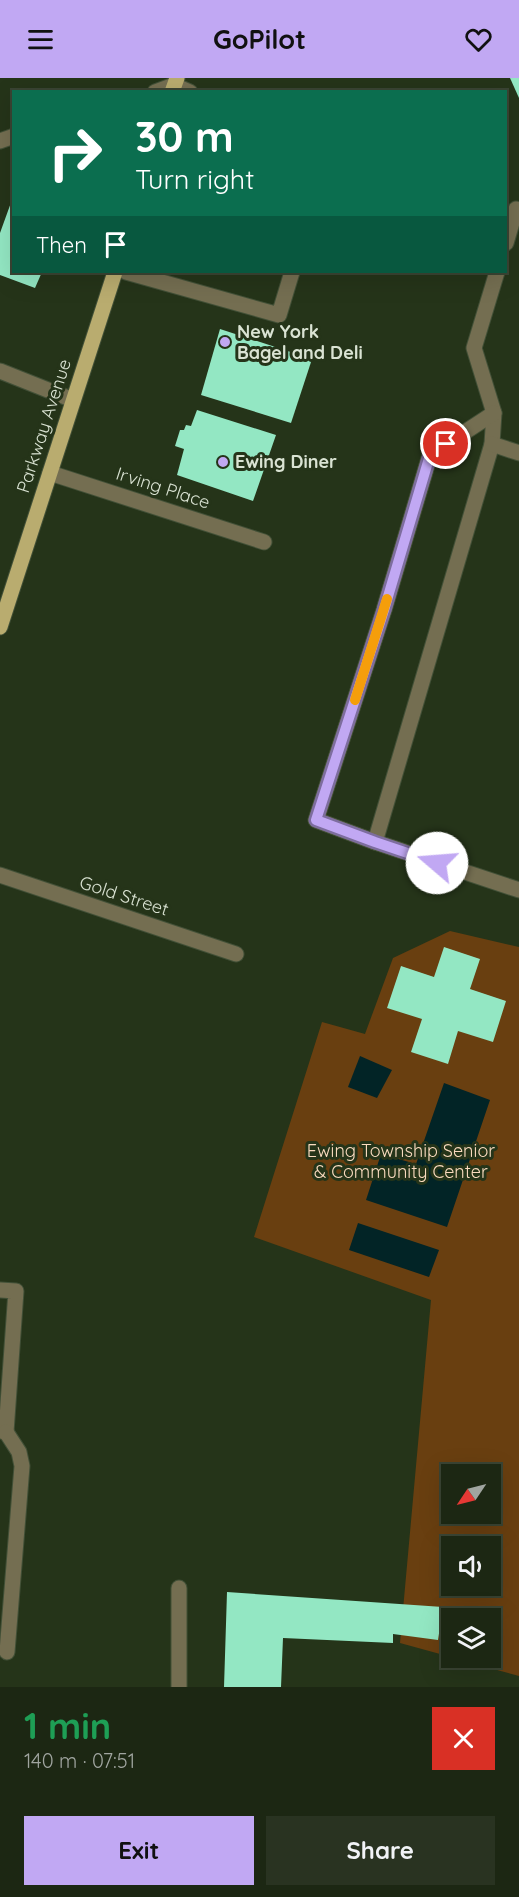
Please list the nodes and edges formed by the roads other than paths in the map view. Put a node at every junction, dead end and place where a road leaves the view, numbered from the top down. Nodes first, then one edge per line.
1 (175, 85) edge
2 (161, 90) edge
3 (513, 208) edge
4 (507, 238) edge
5 (115, 273) edge
6 (130, 273) edge
7 (292, 273) edge
8 (497, 273) edge
9 (0, 371) edge
10 (73, 400) junction
11 (494, 413) junction
12 (492, 444) junction
13 (519, 453) edge
14 (50, 473) junction
15 (264, 542) dead end
16 (0, 627) edge
17 (375, 842) junction
18 (0, 876) edge
19 (519, 890) edge
20 (236, 954) dead end
21 (0, 1290) edge
22 (3, 1431) edge
23 (179, 1588) dead end
24 (7, 1652) dead end
25 (179, 1687) edge

1 - 2 street
3 - 4 street
5 - 10 main road, Parkway Avenue
6 - 7 street
8 - 11 street
9 - 10 street
10 - 14 main road, Parkway Avenue
11 - 12 street
11 - 17 street
12 - 13 street
12 - 17 street
14 - 15 street, Irving Place
14 - 16 main road, Parkway Avenue
17 - 19 street
18 - 20 street, Gold Street
21 - 22 street
22 - 24 street
23 - 25 street

